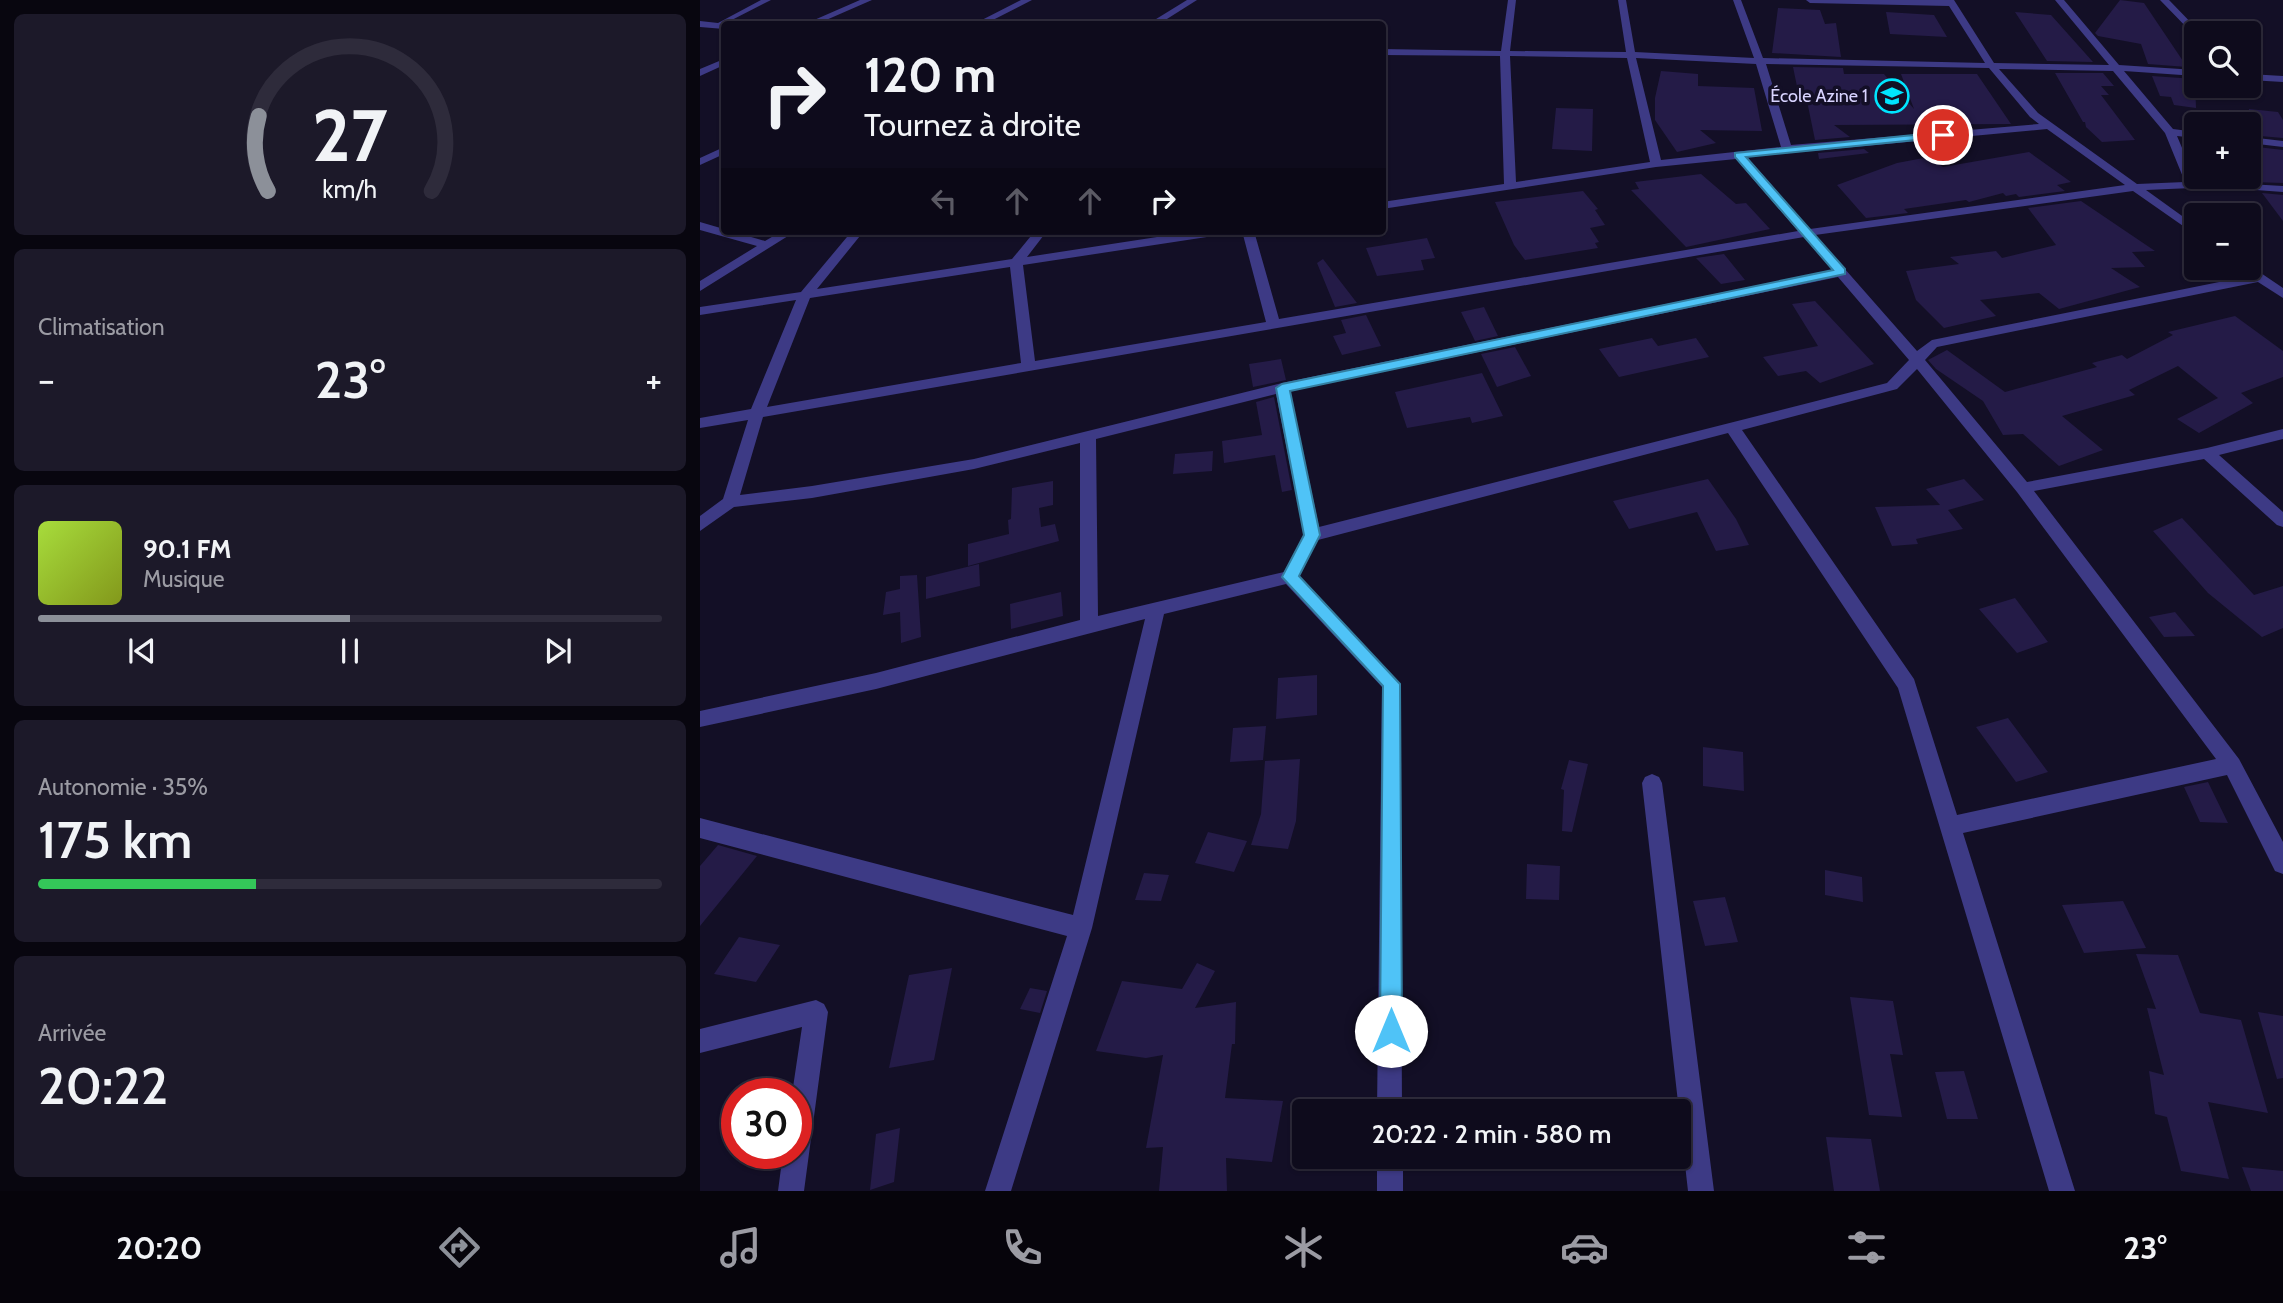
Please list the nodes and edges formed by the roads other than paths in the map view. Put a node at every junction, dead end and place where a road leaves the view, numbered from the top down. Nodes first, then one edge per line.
1 (767, 0) edge
2 (868, 0) edge
3 (1028, 0) edge
4 (1193, 0) edge
5 (1513, 0) edge
6 (1622, 0) edge
7 (1737, 0) edge
8 (1810, 0) edge
9 (2059, 0) edge
10 (2164, 0) edge
11 (1951, 2) edge
12 (731, 21) edge
13 (817, 21) edge
14 (985, 21) edge
15 (1158, 21) edge
16 (2185, 21) edge
17 (700, 23) edge
18 (721, 26) edge
19 (1386, 52) edge
20 (1505, 54) junction
21 (1631, 55) junction
22 (1759, 61) junction
23 (721, 63) edge
24 (1990, 65) junction
25 (2116, 68) junction
26 (2184, 72) edge
27 (700, 73) edge
28 (2261, 78) edge
29 (2283, 79) edge
30 (2047, 126) junction
31 (2170, 132) junction
32 (2184, 134) edge
33 (2261, 141) edge
34 (2283, 144) edge
35 (1787, 149) junction
36 (721, 152) edge
37 (1739, 155) junction
38 (700, 162) edge
39 (1656, 164) junction
40 (2184, 166) edge
41 (2184, 185) edge
42 (1510, 186) junction
43 (2136, 187) junction
44 (2261, 188) edge
45 (2283, 189) edge
46 (1386, 205) edge
47 (2184, 222) edge
48 (700, 226) edge
49 (721, 232) edge
50 (1807, 233) junction
51 (731, 235) edge
52 (783, 235) edge
53 (855, 235) edge
54 (1038, 235) edge
55 (1194, 235) edge
56 (1249, 235) edge
57 (765, 245) junction
58 (1016, 262) junction
59 (1841, 272) junction
60 (2261, 279) edge
61 (2221, 280) edge
62 (700, 286) edge
63 (805, 295) junction
64 (2283, 295) edge
65 (700, 311) edge
66 (1274, 325) junction
67 (1917, 360) junction
68 (1029, 368) junction
69 (1282, 388) junction
70 (757, 413) junction
71 (700, 423) edge
72 (1732, 427) junction
73 (2283, 434) edge
74 (1088, 437) junction
75 (2207, 453) junction
76 (2022, 488) junction
77 (730, 502) junction
78 (2283, 521) edge
79 (700, 525) edge
80 (1312, 535) junction
81 (1290, 577) junction
82 (1156, 609) junction
83 (1089, 625) junction
84 (700, 719) edge
85 (2232, 765) junction
86 (1652, 783) dead end
87 (1950, 826) junction
88 (700, 828) edge
89 (2283, 864) edge
90 (1081, 928) junction
91 (700, 1041) edge
92 (1391, 1099) edge
93 (1390, 1169) edge
94 (791, 1191) edge
95 (998, 1191) edge
96 (1390, 1191) edge
97 (1701, 1191) edge
98 (2062, 1191) edge

1 - 12 street
2 - 13 street
3 - 14 street
4 - 15 street
5 - 20 street
6 - 21 street
7 - 22 street
8 - 11 street
9 - 25 street
10 - 16 street
11 - 24 street
17 - 18 street
19 - 20 street
20 - 21 street
20 - 42 street
21 - 22 street
21 - 39 street
22 - 24 street
22 - 35 street
23 - 27 street
24 - 25 street
24 - 30 street
25 - 26 street
25 - 31 street
28 - 29 street
30 - 35 street
30 - 43 street
31 - 32 street
31 - 40 street
33 - 34 street
35 - 37 street
36 - 38 street
37 - 39 street
37 - 50 street
39 - 42 street
41 - 43 street
42 - 46 street
43 - 47 street
43 - 50 street
44 - 45 street
48 - 49 street
50 - 59 street
50 - 66 street
51 - 57 street
52 - 57 street
53 - 63 street
54 - 58 street
55 - 58 street
56 - 66 street
57 - 62 street
58 - 63 street
58 - 68 street
59 - 67 street
59 - 69 street
60 - 64 street
61 - 67 street
63 - 65 street
63 - 70 street
66 - 68 street
67 - 72 street
67 - 76 street
68 - 70 street
69 - 74 street
69 - 80 street
70 - 71 street
70 - 77 street
72 - 80 street
72 - 87 street
73 - 75 street
74 - 77 street
74 - 83 street
75 - 76 street
75 - 78 street
76 - 85 street
77 - 79 street
80 - 81 street
81 - 82 street
81 - 92 street
82 - 83 street
82 - 90 street
83 - 84 street
85 - 87 street
85 - 89 street
86 - 97 street
87 - 98 street
88 - 90 street
90 - 95 street
91 - 94 street
93 - 96 street

